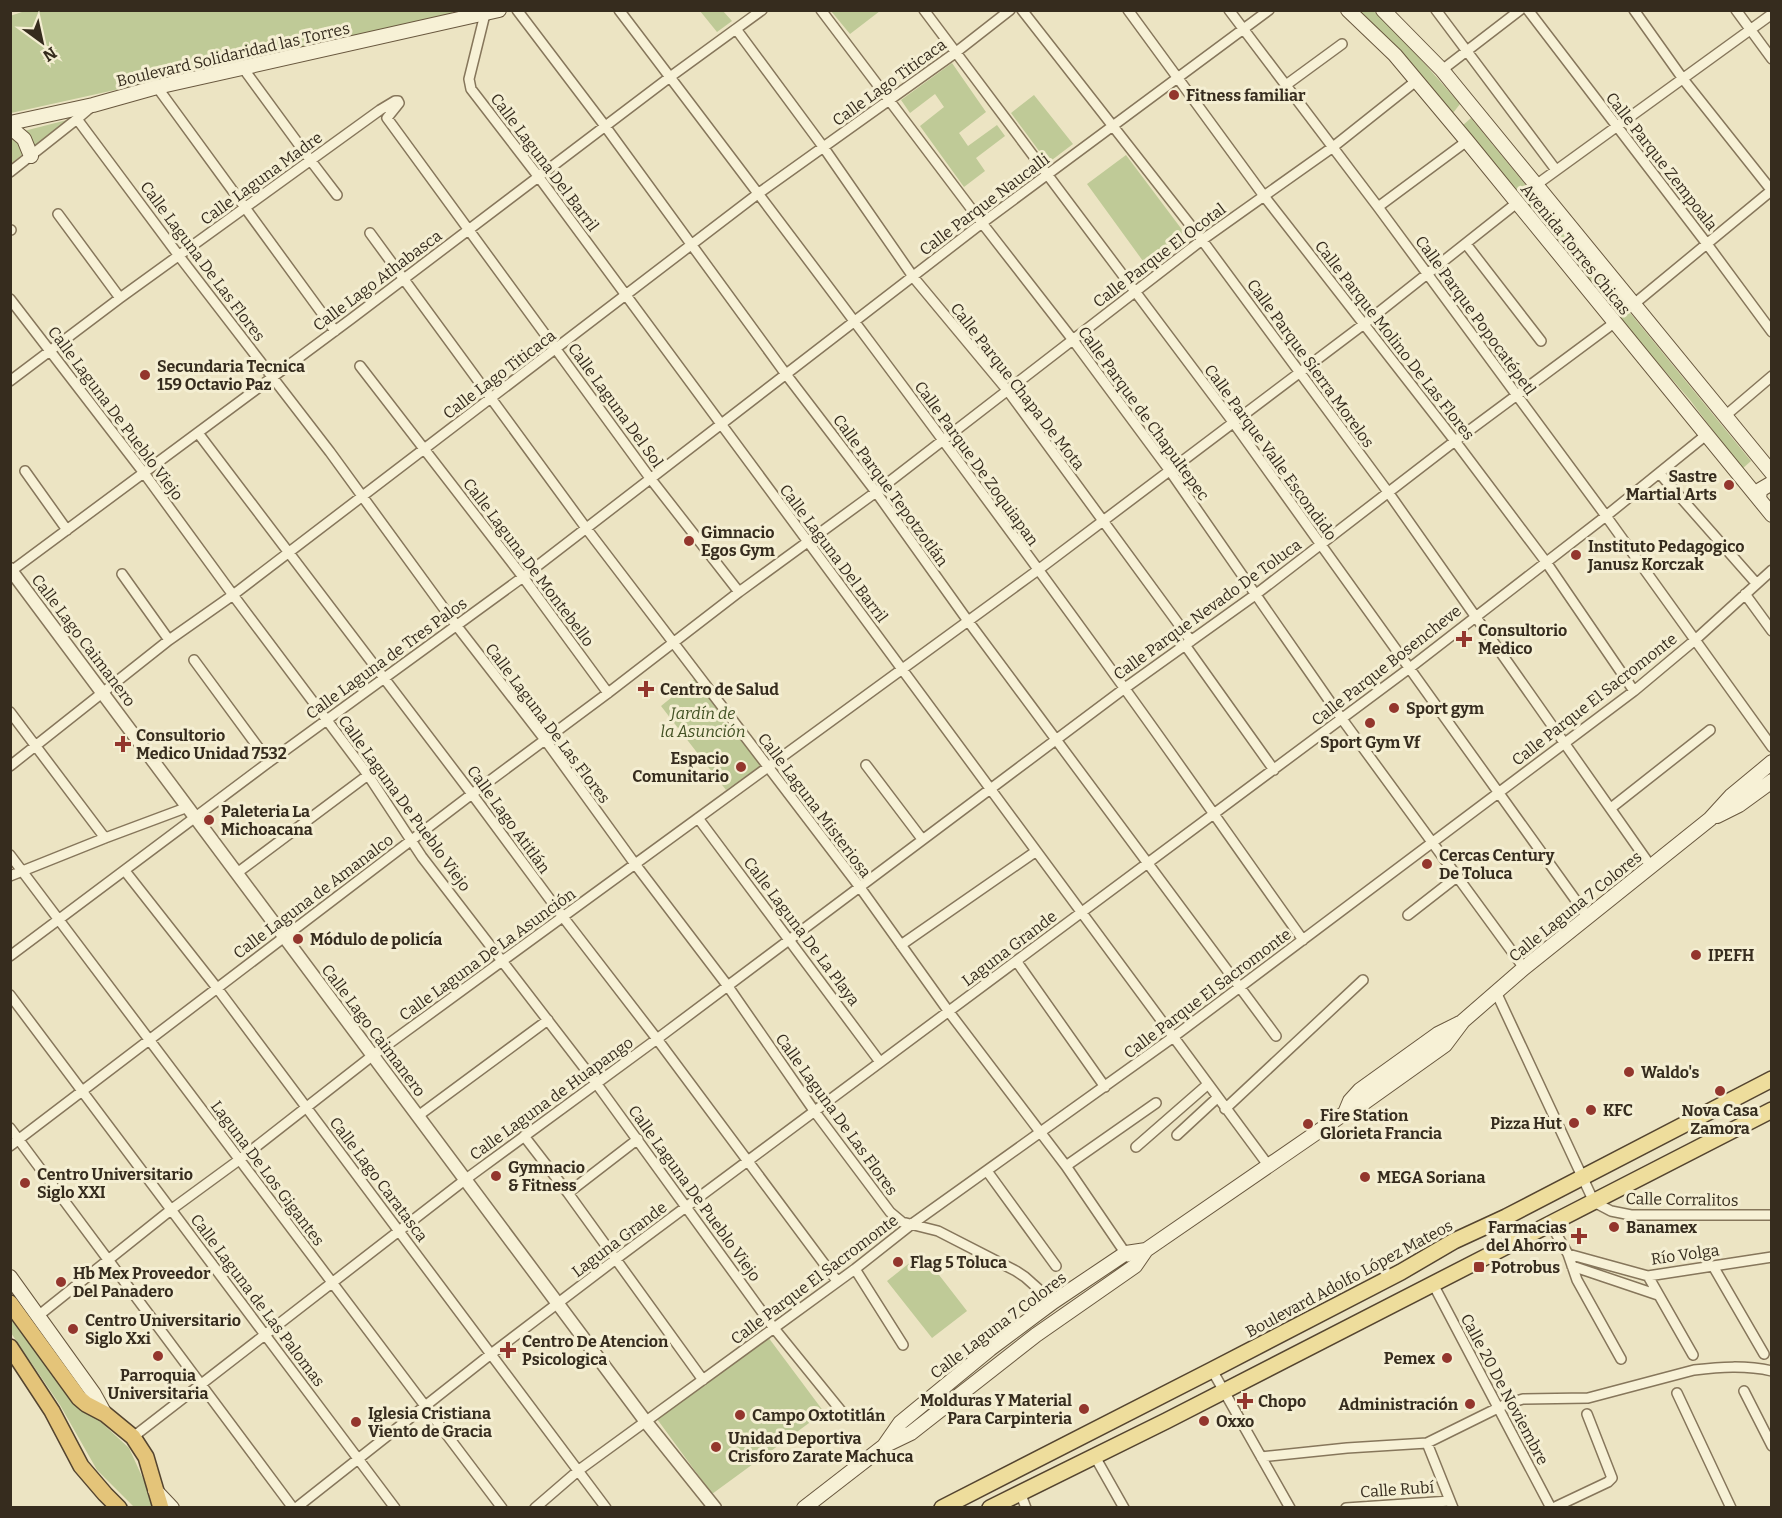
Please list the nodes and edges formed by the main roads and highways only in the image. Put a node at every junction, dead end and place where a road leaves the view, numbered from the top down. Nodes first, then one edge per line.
1 (499, 10) edge
2 (1348, 10) edge
3 (1383, 10) edge
4 (1472, 106) junction
5 (1452, 123) junction
6 (10, 125) edge
7 (31, 156) road end
8 (1759, 458) junction
9 (1772, 473) edge
10 (1739, 475) junction
11 (1772, 483) edge
12 (1759, 499) junction
13 (1772, 515) edge
14 (1772, 762) edge
15 (1772, 781) edge
16 (1710, 819) junction
17 (1772, 1078) edge
18 (1772, 1110) edge
19 (1146, 1250) junction
20 (10, 1277) edge
21 (10, 1303) edge
22 (10, 1347) edge
23 (10, 1359) edge
24 (105, 1414) junction
25 (66, 1437) junction
26 (884, 1446) junction
27 (154, 1490) junction
28 (996, 1506) edge
29 (119, 1507) edge
30 (161, 1508) edge
31 (172, 1508) edge
32 (804, 1508) edge
33 (942, 1508) edge

1 - 6 main road, Boulevard Solidaridad las Torres
2 - 5 main road, Avenida Torres Chicas
3 - 4 main road, Avenida Torres Chicas
4 - 5 main road
4 - 8 main road, Avenida Torres Chicas
5 - 10 main road, Avenida Torres Chicas
6 - 7 main road
8 - 9 main road, Avenida Torres Chicas
8 - 10 main road
10 - 12 main road, Avenida Torres Chicas
11 - 12 main road
12 - 13 main road, Avenida Torres Chicas
14 - 16 main road, Calle Laguna 7 Colores
15 - 16 main road, Calle Laguna 7 Colores
16 - 19 main road, Calle Laguna 7 Colores
17 - 33 main road, Boulevard Adolfo López Mateos
18 - 28 main road
19 - 26 main road, Calle Laguna 7 Colores
19 - 26 main road, Calle Laguna 7 Colores
20 - 24 main road
21 - 24 highway
22 - 25 highway
23 - 25 main road
24 - 27 highway
25 - 29 highway
26 - 32 main road, Calle Laguna 7 Colores
27 - 30 highway
27 - 31 main road

